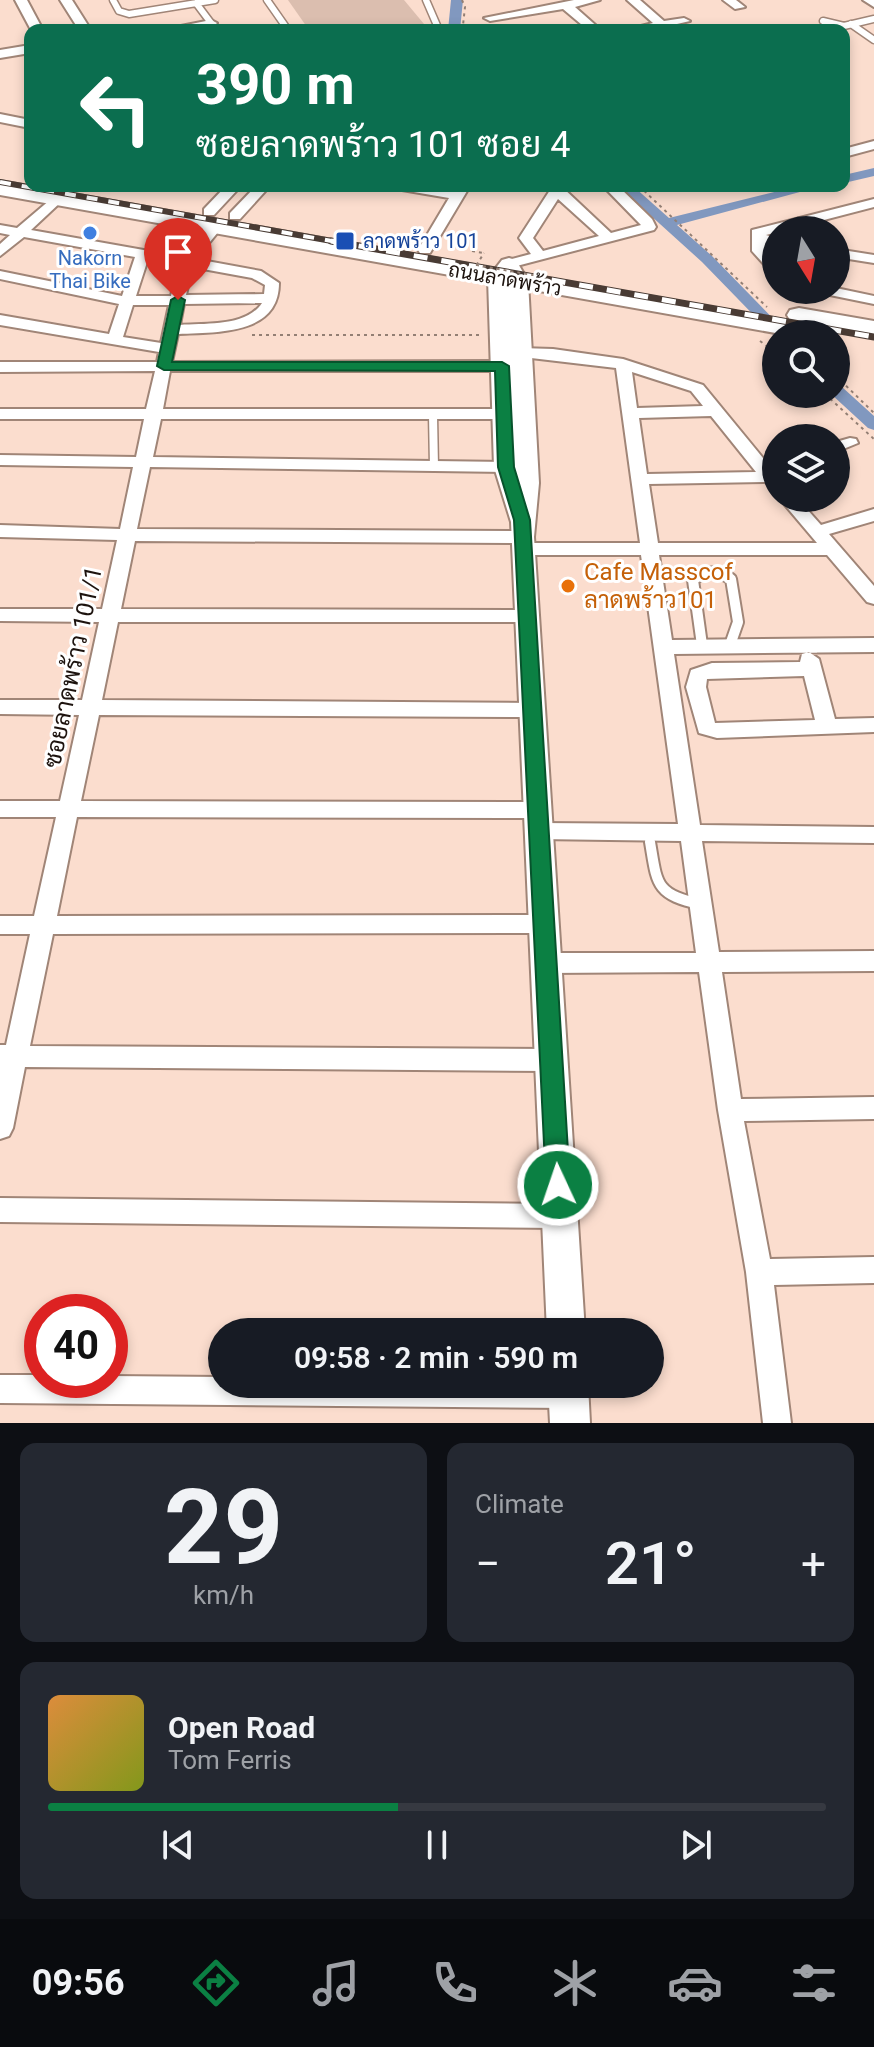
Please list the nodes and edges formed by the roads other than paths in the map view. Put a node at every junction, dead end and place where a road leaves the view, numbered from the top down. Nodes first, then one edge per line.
1 (21, 0) edge
2 (66, 0) edge
3 (113, 0) edge
4 (215, 0) edge
5 (267, 0) edge
6 (426, 0) edge
7 (594, 0) edge
8 (633, 0) edge
9 (869, 0) edge
10 (196, 3) junction
11 (557, 4) edge
12 (874, 4) edge
13 (490, 18) dead end
14 (874, 20) edge
15 (684, 21) dead end
16 (823, 21) dead end
17 (34, 24) edge
18 (81, 24) edge
19 (207, 24) edge
20 (284, 24) edge
21 (436, 24) edge
22 (586, 24) edge
23 (661, 24) edge
24 (668, 24) edge
25 (832, 24) edge
26 (851, 24) joint
27 (874, 40) edge
28 (24, 50) edge
29 (0, 54) edge
30 (0, 118) edge
31 (24, 120) edge
32 (874, 145) edge
33 (850, 151) edge
34 (0, 176) edge
35 (24, 180) edge
36 (0, 188) edge
37 (24, 190) edge
38 (58, 192) edge
39 (231, 192) edge
40 (255, 192) edge
41 (459, 192) edge
42 (553, 192) edge
43 (559, 192) edge
44 (616, 192) edge
45 (874, 203) edge
46 (820, 216) edge
47 (220, 218) junction
48 (0, 229) edge
49 (22, 233) junction
50 (609, 238) junction
51 (425, 250) junction
52 (0, 252) edge
53 (143, 254) junction
54 (539, 255) junction
55 (850, 255) edge
56 (874, 259) edge
57 (186, 262) junction
58 (0, 275) edge
59 (516, 275) junction
60 (850, 295) edge
61 (271, 298) junction
62 (178, 300) junction
63 (874, 300) edge
64 (126, 301) junction
65 (768, 317) junction
66 (0, 320) edge
67 (778, 320) edge
68 (874, 328) edge
69 (850, 339) edge
70 (114, 341) junction
71 (874, 343) edge
72 (168, 348) junction
73 (511, 360) junction
74 (623, 364) junction
75 (0, 367) edge
76 (716, 411) junction
77 (631, 413) junction
78 (0, 414) edge
79 (504, 414) junction
80 (153, 415) junction
81 (433, 415) junction
82 (0, 460) edge
83 (143, 461) junction
84 (762, 464) edge
85 (434, 467) junction
86 (506, 467) junction
87 (762, 474) edge
88 (640, 479) junction
89 (800, 512) edge
90 (874, 515) edge
91 (0, 531) edge
92 (817, 532) junction
93 (128, 535) junction
94 (522, 535) junction
95 (649, 548) junction
96 (831, 549) junction
97 (874, 598) edge
98 (0, 615) edge
99 (110, 615) junction
100 (527, 616) junction
101 (702, 645) junction
102 (740, 645) junction
103 (874, 645) edge
104 (663, 647) junction
105 (754, 669) junction
106 (0, 707) edge
107 (91, 707) junction
108 (532, 710) junction
109 (874, 725) edge
110 (827, 727) junction
111 (0, 809) edge
112 (68, 810) junction
113 (538, 820) junction
114 (691, 832) junction
115 (874, 835) edge
116 (650, 842) dead end
117 (700, 904) junction
118 (544, 924) junction
119 (0, 925) edge
120 (44, 925) junction
121 (874, 961) edge
122 (546, 963) junction
123 (708, 963) junction
124 (8, 1056) edge
125 (551, 1060) junction
126 (874, 1108) edge
127 (730, 1110) junction
128 (0, 1128) edge
129 (0, 1210) edge
130 (559, 1216) junction
131 (874, 1270) edge
132 (759, 1272) junction
133 (565, 1318) edge
134 (0, 1389) edge
135 (569, 1400) edge
136 (777, 1423) edge

1 - 17 street
2 - 18 street
3 - 10 lane
4 - 10 lane
5 - 20 lane
6 - 21 lane
7 - 11 street
8 - 23 street
9 - 12 street
10 - 19 lane
11 - 13 street
11 - 22 street
14 - 26 lane
15 - 24 street
16 - 25 lane
26 - 27 lane
28 - 29 street
30 - 31 street
32 - 33 street
34 - 35 main road
36 - 37 main road, ถนนลาดพร้าว
38 - 47 main road, ถนนลาดพร้าว
38 - 49 street
39 - 47 street
40 - 47 street
41 - 51 street
42 - 54 street
43 - 50 street
44 - 50 street
45 - 46 street
47 - 51 main road, ถนนลาดพร้าว
47 - 57 street, ซอยลาดพร้าว 101/1
47 - 59 main road, ถนนลาดพร้าว
48 - 49 street
49 - 52 street
49 - 53 street
50 - 54 street
51 - 59 main road, ถนนลาดพร้าว
53 - 57 street
53 - 64 street
54 - 59 street
55 - 56 street
57 - 61 street
57 - 62 street, ซอยลาดพร้าว 101/1
58 - 64 street
59 - 65 main road, ถนนลาดพร้าว
59 - 65 main road, ถนนลาดพร้าว
59 - 73 street
59 - 73 street
60 - 63 street
61 - 62 street
61 - 72 street
62 - 64 street
62 - 72 street, ซอยลาดพร้าว 101/1
64 - 70 street
65 - 67 main road, ถนนลาดพร้าว
65 - 68 main road, ถนนลาดพร้าว
66 - 70 street
69 - 71 main road
70 - 72 street
72 - 73 street
72 - 75 street
72 - 80 street, ซอยลาดพร้าว 101/1
73 - 74 street
73 - 79 street
73 - 94 street
74 - 76 street
74 - 77 street
76 - 77 street
76 - 84 street
77 - 88 street
78 - 80 street
79 - 81 street
79 - 86 street
80 - 81 street
80 - 83 street, ซอยลาดพร้าว 101/1
81 - 85 lane
82 - 83 street
83 - 85 street
83 - 93 street, ซอยลาดพร้าว 101/1
85 - 86 street
86 - 94 street
87 - 88 street
88 - 95 street
89 - 92 street
90 - 92 street
91 - 93 street
92 - 96 street
93 - 94 street
93 - 99 street, ซอยลาดพร้าว 101/1
94 - 95 street
94 - 100 street
95 - 96 street
95 - 104 street
96 - 97 street
98 - 99 street
99 - 100 street
99 - 107 street, ซอยลาดพร้าว 101/1
100 - 108 street
101 - 102 street
101 - 102 lane
101 - 104 street
102 - 103 street
102 - 105 street
104 - 114 street
105 - 110 street
105 - 110 street
106 - 107 street
107 - 108 street
107 - 112 street, ซอยลาดพร้าว 101/1
108 - 113 street
109 - 110 street
111 - 112 street
112 - 113 street
112 - 120 street, ซอยลาดพร้าว 101/1
113 - 114 street
113 - 118 street
114 - 115 street
114 - 117 street
116 - 117 lane
117 - 123 street
118 - 120 street
118 - 122 street
119 - 120 street
120 - 124 street, ซอยลาดพร้าว 101/1
121 - 123 street
122 - 123 street
122 - 125 street
123 - 127 street
124 - 125 street
124 - 128 street, ซอยลาดพร้าว 101/1
125 - 130 street
126 - 127 street
127 - 132 street
129 - 130 street
130 - 133 street
131 - 132 street
132 - 136 street
134 - 135 street

